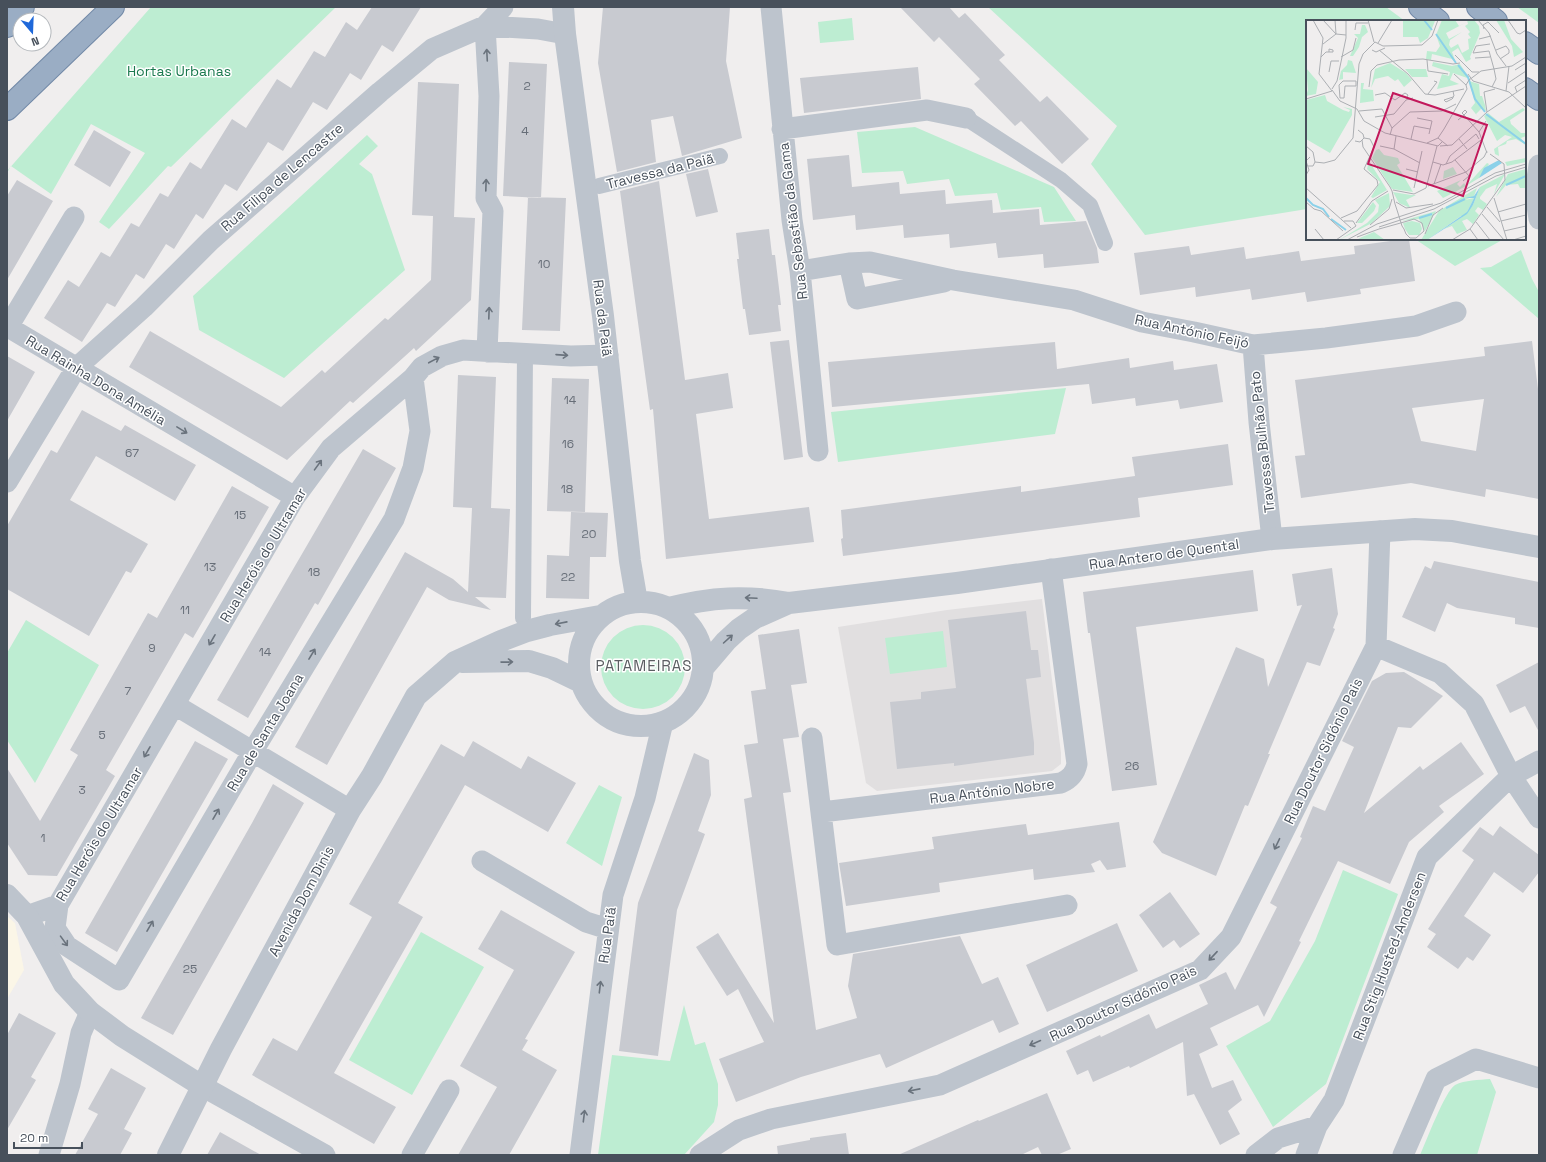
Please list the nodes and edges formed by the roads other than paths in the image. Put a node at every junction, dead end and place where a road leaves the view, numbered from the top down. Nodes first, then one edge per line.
1 (91, 7) edge
2 (113, 7) edge
3 (503, 7) edge
4 (562, 7) edge
5 (771, 7) edge
6 (1420, 7) edge
7 (1478, 7) edge
8 (1437, 20) edge
9 (1495, 20) edge
10 (485, 26) junction
11 (564, 34) junction
12 (1526, 44) edge
13 (1539, 53) edge
14 (7, 107) edge
15 (966, 118) joint
16 (782, 129) junction
17 (720, 156) dead end
18 (1539, 165) edge
19 (599, 186) dead end
20 (74, 217) dead end
21 (1539, 219) edge
22 (1105, 243) dead end
23 (849, 263) junction
24 (800, 271) junction
25 (953, 280) junction
26 (1456, 312) dead end
27 (1253, 345) junction
28 (487, 352) junction
29 (525, 353) junction
30 (608, 355) junction
31 (76, 368) junction
32 (413, 378) junction
33 (817, 443) dead end
34 (7, 482) edge
35 (295, 497) junction
36 (1380, 531) junction
37 (1272, 539) junction
38 (1539, 547) edge
39 (1052, 569) junction
40 (637, 602) junction
41 (789, 603) junction
42 (669, 608) junction
43 (600, 616) junction
44 (523, 618) dead end
45 (1376, 646) junction
46 (454, 662) junction
47 (703, 668) junction
48 (581, 682) junction
49 (175, 704) junction
50 (663, 722) junction
51 (812, 738) dead end
52 (253, 751) junction
53 (1539, 761) edge
54 (1511, 776) junction
55 (350, 810) junction
56 (822, 812) junction
57 (1539, 818) edge
58 (482, 861) dead end
59 (7, 895) edge
60 (58, 905) junction
61 (1067, 905) dead end
62 (27, 916) junction
63 (608, 929) junction
64 (90, 1012) junction
65 (1539, 1078) edge
66 (202, 1086) junction
67 (449, 1090) dead end
68 (1317, 1126) junction
69 (48, 1155) edge
70 (168, 1155) edge
71 (325, 1155) edge
72 (412, 1155) edge
73 (580, 1155) edge
74 (700, 1155) edge
75 (1256, 1155) edge
76 (1306, 1155) edge
77 (1403, 1155) edge

1 - 14 highway
2 - 14 highway
3 - 10 street, Rua Filipa de Lencastre
4 - 11 street, Rua da Paiã
5 - 16 street, Rua Sebastião da Gama
6 - 8 highway
7 - 9 highway
10 - 11 street
28 -> 10 street
10 - 31 street, Rua Filipa de Lencastre
11 - 30 street, Rua da Paiã
12 - 13 highway
15 - 16 street
15 - 22 street
16 - 24 street, Rua Sebastião da Gama
17 - 19 street, Travessa da Paiã
18 - 21 street
20 - 31 street, Rua Rainha Dona Amélia
23 - 24 street, Rua António Feijó
23 - 25 street, Rua António Feijó
23 - 25 street, Rua António Feijó
24 - 33 street, Rua Sebastião da Gama
25 - 27 street, Rua António Feijó
26 - 27 street, Rua António Feijó
27 - 37 street, Travessa Bulhão Pato
28 - 29 street, Rua Heróis do Ultramar
32 -> 28 street, Rua Heróis do Ultramar
29 -> 30 street, Rua Heróis do Ultramar
29 - 44 street
30 - 40 street, Rua da Paiã
31 - 34 street, Rua Filipa de Lencastre
31 -> 35 street, Rua Rainha Dona Amélia
35 -> 32 street, Rua Heróis do Ultramar
52 -> 32 street, Rua de Santa Joana
35 -> 49 street, Rua Heróis do Ultramar
36 - 37 street, Rua Antero de Quental
36 - 38 street, Rua Antero de Quental
36 - 45 street, Rua Doutor Sidónio Pais
37 - 39 street, Rua Antero de Quental
39 - 41 street, Rua Antero de Quental
39 - 56 street, Rua António Nobre
40 - 42 street
40 - 43 street
41 -> 42 street, Rua Antero de Quental
47 -> 41 street, Rua Antero de Quental
42 - 47 street
43 -> 46 street, Avenida Dom Dinis
43 - 48 street
45 - 54 street
45 -> 74 street, Rua Doutor Sidónio Pais
46 -> 48 street
46 - 55 street, Avenida Dom Dinis
47 - 50 street
48 - 50 street
49 - 52 street
49 -> 60 street, Rua Heróis do Ultramar
50 - 63 street, Rua Paiã
51 - 56 street
52 - 55 street
60 -> 52 street, Rua de Santa Joana
53 - 54 street, Rua Stig Husted-Andersen
54 - 57 street
54 - 68 street, Rua Stig Husted-Andersen
55 - 66 street, Avenida Dom Dinis
56 - 61 street
58 - 63 street
59 - 62 street
60 - 62 street, Rua Heróis do Ultramar
62 - 64 street
73 -> 63 street, Rua Paiã
64 - 66 street
64 - 69 street
65 - 77 street
66 - 70 street, Avenida Dom Dinis
66 - 71 street
67 - 72 street
68 - 75 street
68 - 76 street, Rua Stig Husted-Andersen

